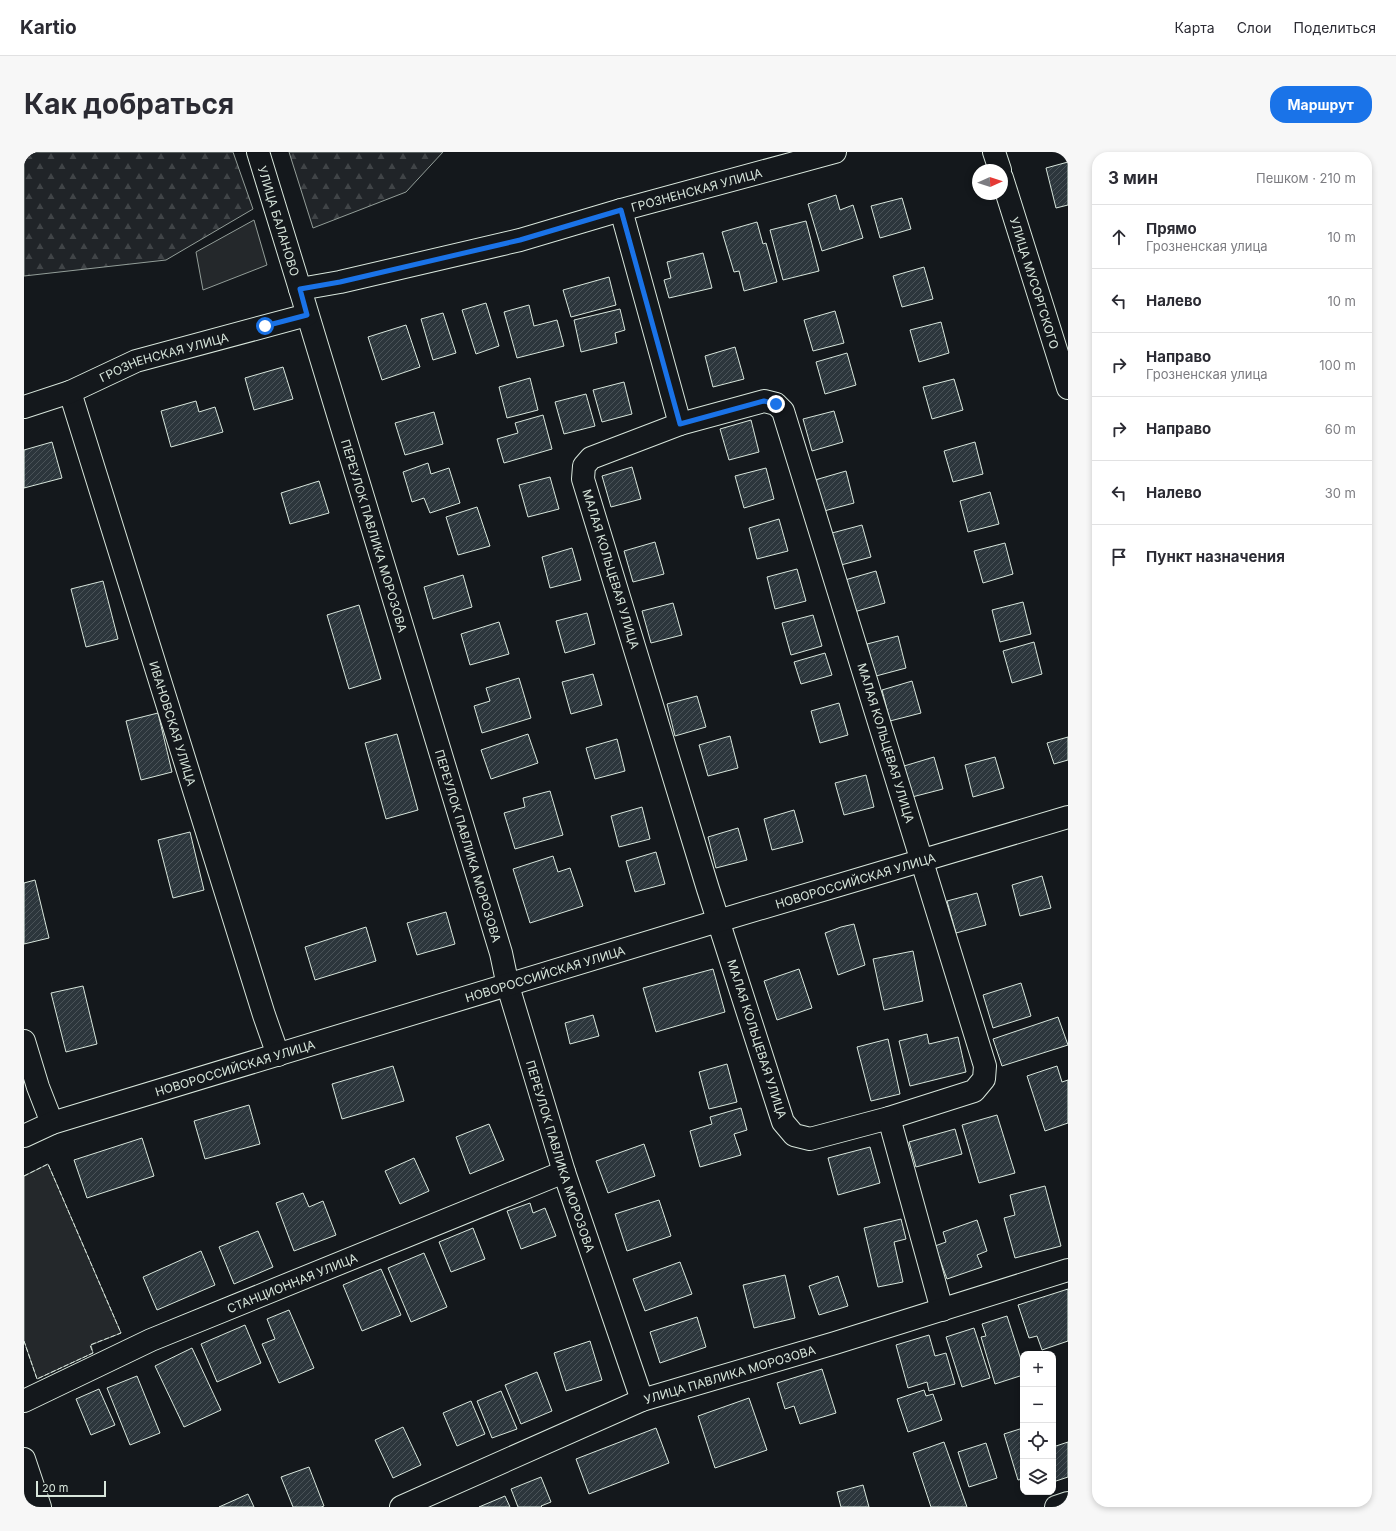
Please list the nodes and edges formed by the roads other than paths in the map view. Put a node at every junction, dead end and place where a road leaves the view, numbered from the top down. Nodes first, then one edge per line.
1 (258, 152) edge
2 (836, 152) edge
3 (994, 152) edge
4 (998, 164) edge
5 (1008, 197) edge
6 (621, 210) junction
7 (300, 289) junction
8 (307, 315) junction
9 (1068, 388) edge
10 (70, 392) junction
11 (24, 407) edge
12 (680, 424) junction
13 (1068, 817) edge
14 (923, 860) junction
15 (718, 921) junction
16 (508, 986) junction
17 (24, 1041) edge
18 (278, 1055) junction
19 (888, 1118) junction
20 (52, 1123) junction
21 (24, 1136) edge
22 (564, 1172) junction
23 (1068, 1270) edge
24 (942, 1310) junction
25 (642, 1400) junction
26 (24, 1401) edge
27 (24, 1459) edge
28 (1068, 1503) edge
29 (40, 1507) edge
30 (401, 1507) edge
31 (1056, 1507) edge

1 - 7 street, УЛИЦА БАЛАНОВО
2 - 6 street, ГРОЗНЕНСКАЯ УЛИЦА
3 - 4 street
5 - 9 street, УЛИЦА МУСОРГСКОГО
6 - 7 street, ГРОЗНЕНСКАЯ УЛИЦА
6 - 12 street
7 - 8 street, ПЕРЕУЛОК ПАВЛИКА МОРОЗОВА
8 - 10 street, ГРОЗНЕНСКАЯ УЛИЦА
8 - 16 street, ПЕРЕУЛОК ПАВЛИКА МОРОЗОВА
10 - 11 street, ГРОЗНЕНСКАЯ УЛИЦА
10 - 18 street, ИВАНОВСКАЯ УЛИЦА
12 - 14 street, МАЛАЯ КОЛЬЦЕВАЯ УЛИЦА
12 - 15 street, МАЛАЯ КОЛЬЦЕВАЯ УЛИЦА
13 - 14 street, НОВОРОССИЙСКАЯ УЛИЦА
14 - 15 street, НОВОРОССИЙСКАЯ УЛИЦА
14 - 19 street, МАЛАЯ КОЛЬЦЕВАЯ УЛИЦА
15 - 16 street, НОВОРОССИЙСКАЯ УЛИЦА
15 - 19 street, МАЛАЯ КОЛЬЦЕВАЯ УЛИЦА
16 - 18 street, НОВОРОССИЙСКАЯ УЛИЦА
16 - 22 street, ПЕРЕУЛОК ПАВЛИКА МОРОЗОВА
17 - 20 street
18 - 20 street, НОВОРОССИЙСКАЯ УЛИЦА
19 - 24 street
20 - 21 street, НОВОРОССИЙСКАЯ УЛИЦА
22 - 25 street, ПЕРЕУЛОК ПАВЛИКА МОРОЗОВА
22 - 26 street, СТАНЦИОННАЯ УЛИЦА
23 - 24 street, УЛИЦА ПАВЛИКА МОРОЗОВА
24 - 25 street, УЛИЦА ПАВЛИКА МОРОЗОВА
25 - 30 street, УЛИЦА ПАВЛИКА МОРОЗОВА
27 - 29 street
28 - 31 street

